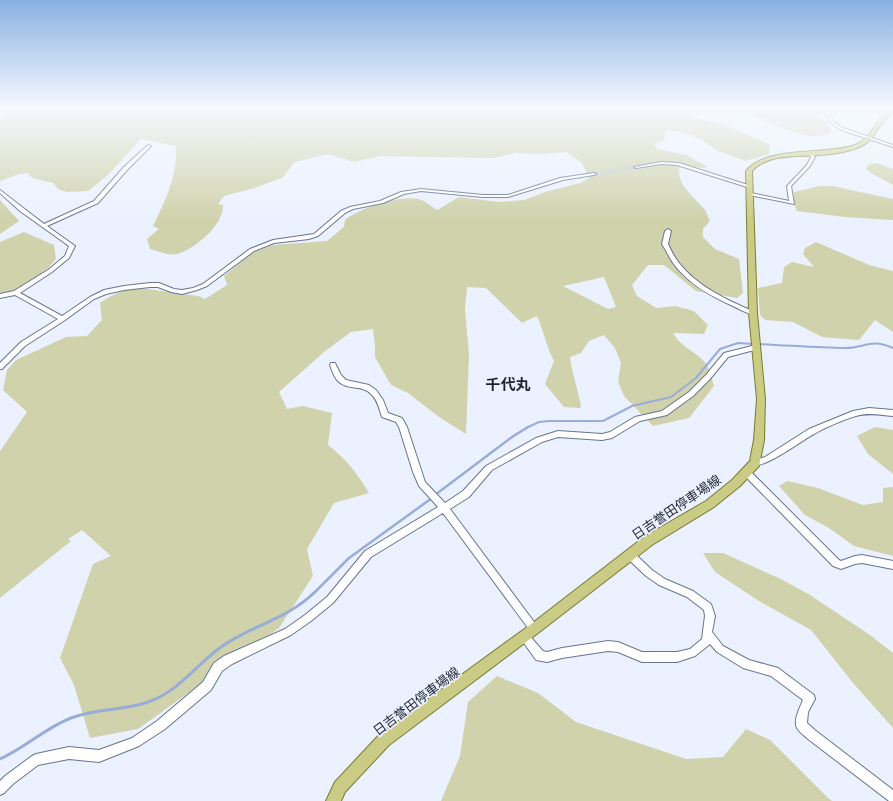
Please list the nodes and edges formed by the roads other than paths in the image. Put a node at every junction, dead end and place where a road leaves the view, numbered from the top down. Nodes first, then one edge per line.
1 (857, 145) edge
2 (148, 146) dead end
3 (810, 154) junction
4 (636, 166) tunnel mouth
5 (594, 174) tunnel mouth
6 (750, 190) junction
7 (0, 191) edge
8 (45, 225) junction
9 (668, 231) dead end
10 (16, 293) junction
11 (0, 296) edge
12 (753, 312) junction
13 (63, 319) junction
14 (756, 347) junction
15 (333, 365) dead end
16 (0, 367) edge
17 (893, 413) edge
18 (755, 463) junction
19 (746, 472) junction
20 (444, 508) junction
21 (630, 555) junction
22 (893, 565) edge
23 (534, 629) junction
24 (707, 633) junction
25 (524, 636) junction
26 (0, 789) edge
27 (893, 797) edge
28 (333, 801) edge

1 - 3 main road
2 - 8 street
3 - 6 main road
3 - 6 street
4 - 6 street
5 - 13 street
6 - 12 main road
7 - 8 street
8 - 10 street
9 - 12 street
10 - 11 street
10 - 13 street
12 - 14 main road
13 - 16 street
14 - 18 main road
14 - 20 street
15 - 20 street
17 - 18 street
18 - 19 main road, 日吉誉田停車場線
19 - 21 main road, 日吉誉田停車場線
19 - 22 street
20 - 23 street
20 - 26 street
21 - 23 main road, 日吉誉田停車場線
21 - 24 street
23 - 25 main road, 日吉誉田停車場線
24 - 25 street
24 - 27 street
25 - 28 main road, 日吉誉田停車場線

